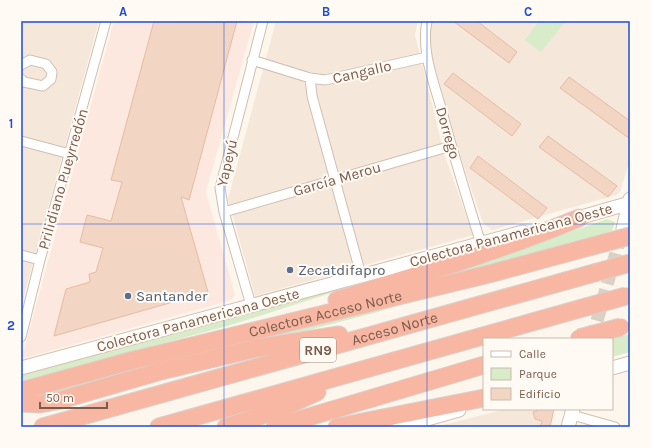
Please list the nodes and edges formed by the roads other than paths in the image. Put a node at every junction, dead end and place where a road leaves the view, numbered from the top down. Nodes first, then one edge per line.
1 (106, 21) edge
2 (263, 21) edge
3 (427, 21) edge
4 (427, 57) junction
5 (252, 60) junction
6 (21, 66) edge
7 (310, 78) junction
8 (21, 79) edge
9 (21, 141) edge
10 (451, 146) junction
11 (70, 154) junction
12 (336, 179) junction
13 (630, 202) edge
14 (224, 212) junction
15 (579, 218) junction
16 (626, 232) edge
17 (480, 244) junction
18 (21, 255) edge
19 (40, 260) junction
20 (630, 263) edge
21 (361, 276) junction
22 (628, 295) edge
23 (251, 305) junction
24 (426, 320) junction
25 (625, 325) edge
26 (21, 337) edge
27 (578, 338) edge
28 (201, 344) junction
29 (630, 363) edge
30 (483, 365) edge
31 (21, 368) edge
32 (613, 368) edge
33 (367, 369) junction
34 (21, 391) edge
35 (483, 398) edge
36 (21, 403) edge
37 (483, 403) edge
38 (571, 417) edge
39 (43, 427) edge
40 (159, 427) edge
41 (226, 427) edge
42 (276, 427) edge
43 (337, 427) edge
44 (399, 427) edge
45 (615, 427) edge

1 - 11 street, Prilidiano Pueyrredón
2 - 5 street, Yapeyú
3 - 4 street, Dorrego
4 - 7 street, Cangallo
4 - 10 street, Dorrego
5 - 7 street, Cangallo
5 - 14 street, Yapeyú
6 - 8 street
7 - 12 street
9 - 11 street
10 - 12 street, García Merou
10 - 17 street, Dorrego
11 - 19 street, Prilidiano Pueyrredón
12 - 14 street, García Merou
12 - 21 street
13 - 15 street, Colectora Panamericana Oeste
13 - 16 street
14 - 23 street, Yapeyú
15 - 17 street, Colectora Panamericana Oeste
15 - 28 highway
16 - 28 highway, Colectora Acceso Norte, bridge
17 - 21 street, Colectora Panamericana Oeste
18 - 19 street
19 - 26 street, Prilidiano Pueyrredón
20 - 24 highway, Acceso Norte / RN9, bridge
21 - 23 street, Colectora Panamericana Oeste
22 - 33 highway, Acceso Norte / RN9, bridge
23 - 31 street, Colectora Panamericana Oeste
24 - 36 highway
24 - 39 highway, Acceso Norte / RN9
25 - 27 highway, bridge
28 - 34 highway, Colectora Acceso Norte
29 - 32 street
30 - 42 highway
33 - 40 highway, Acceso Norte / RN9
33 - 41 highway
35 - 43 highway
37 - 44 street
38 - 45 street

